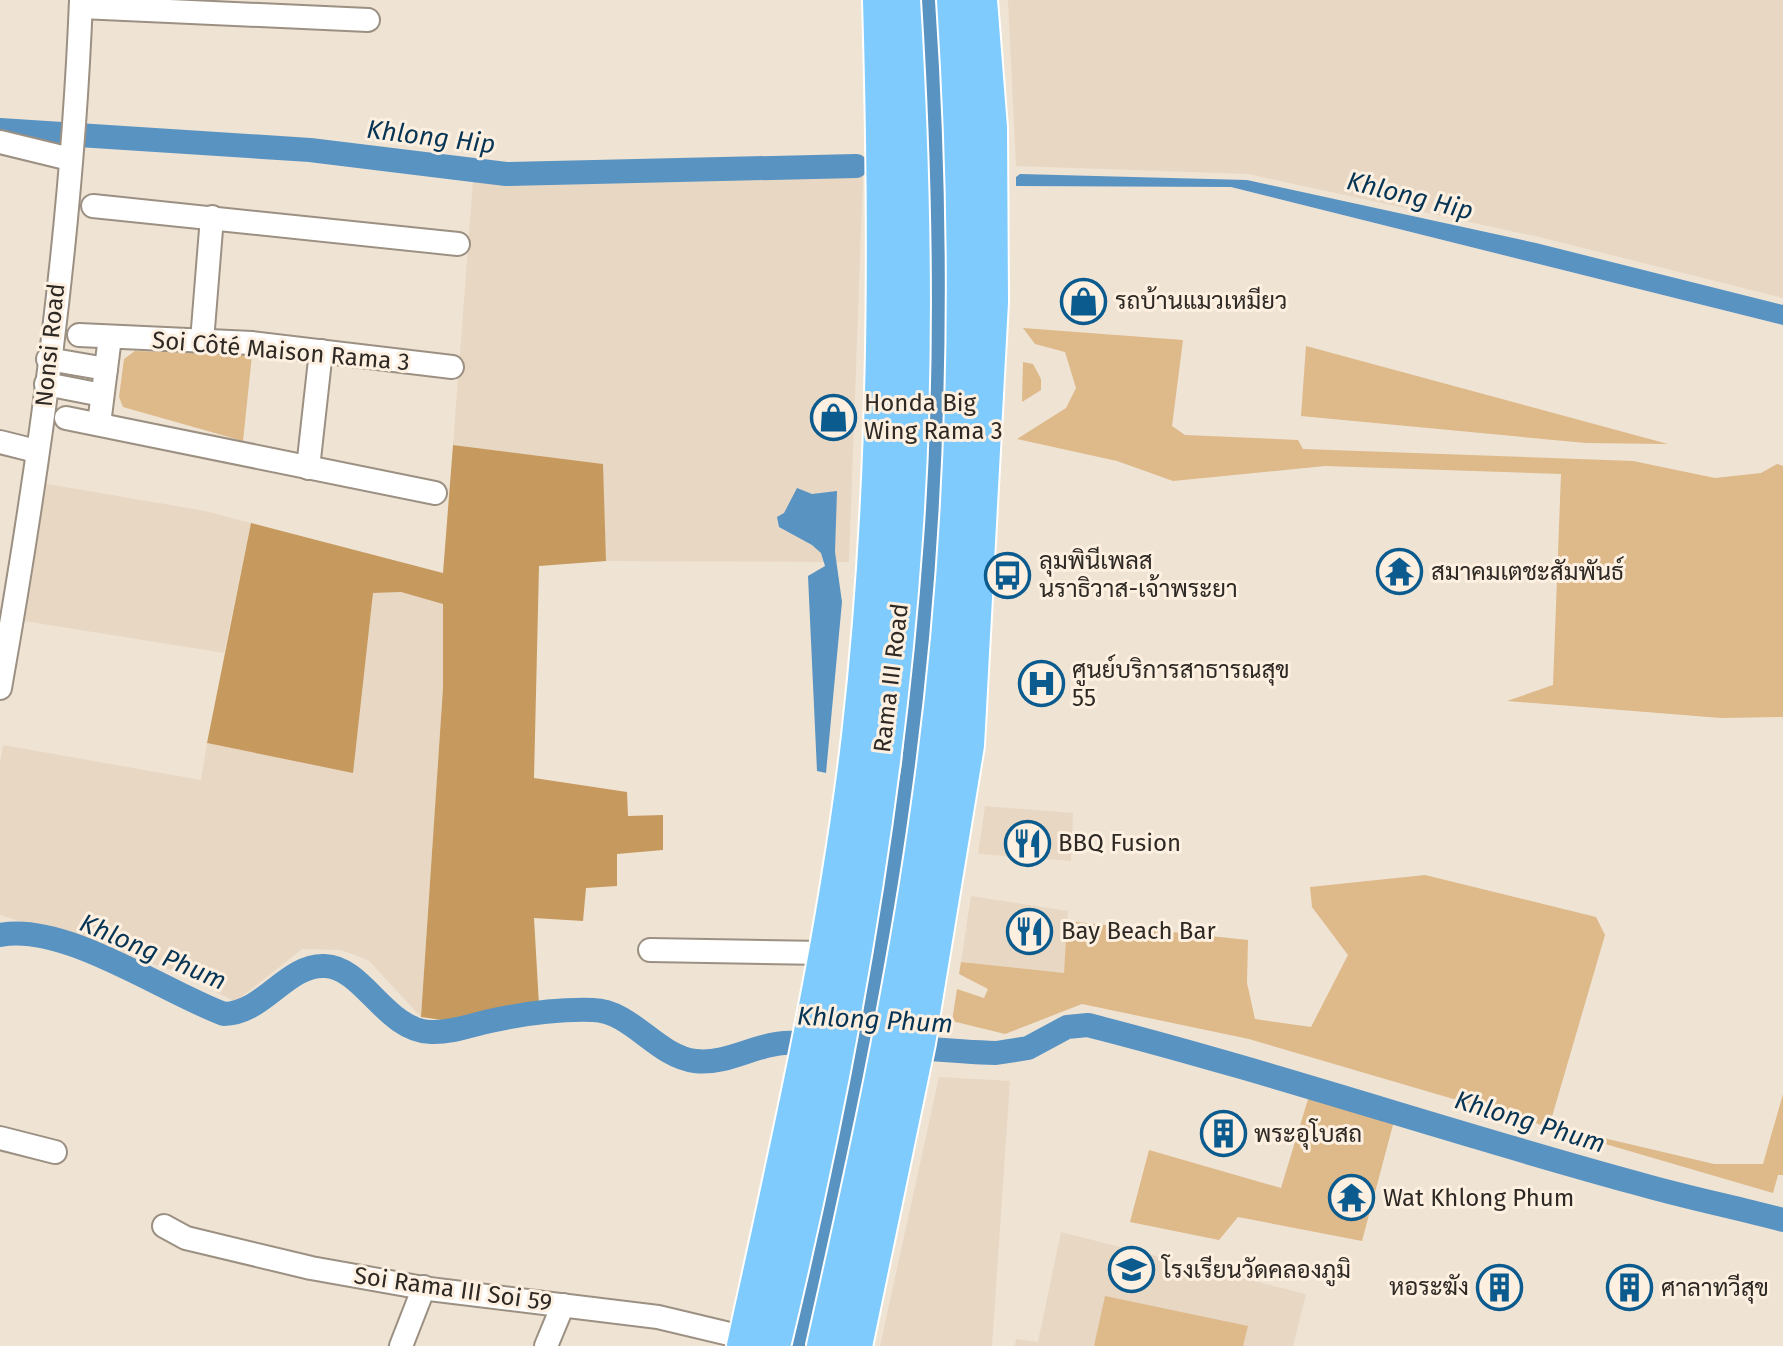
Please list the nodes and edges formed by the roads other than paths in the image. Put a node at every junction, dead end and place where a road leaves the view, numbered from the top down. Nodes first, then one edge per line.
1 (880, 0) edge
2 (903, 0) edge
3 (954, 0) edge
4 (980, 0) edge
5 (81, 4) edge
6 (368, 20) dead end
7 (0, 142) edge
8 (72, 143) junction
9 (93, 206) dead end
10 (212, 217) junction
11 (458, 244) dead end
12 (79, 335) dead end
13 (110, 337) junction
14 (202, 341) junction
15 (321, 351) junction
16 (48, 359) junction
17 (452, 367) dead end
18 (106, 369) junction
19 (46, 384) junction
20 (102, 395) junction
21 (66, 418) dead end
22 (99, 424) junction
23 (0, 442) edge
24 (36, 451) junction
25 (308, 468) junction
26 (435, 493) dead end
27 (0, 688) edge
28 (650, 950) dead end
29 (824, 953) junction
30 (0, 1138) edge
31 (55, 1152) dead end
32 (164, 1226) dead end
33 (424, 1287) junction
34 (563, 1305) junction
35 (754, 1343) edge
36 (401, 1346) edge
37 (546, 1346) edge
38 (824, 1346) edge
39 (855, 1346) edge

1 - 29 main road, Rama III Road
2 - 35 main road, Rama III Road
3 - 38 main road, Rama III Road
4 - 39 main road
5 - 6 street
5 - 8 street, Nonsi Road
7 - 8 street
8 - 16 street, Nonsi Road
9 - 10 street
10 - 11 street
10 - 14 street
12 - 13 street, Soi Côté Maison Rama 3
13 - 14 street, Soi Côté Maison Rama 3
13 - 18 street
14 - 15 street, Soi Côté Maison Rama 3
15 - 17 street, Soi Côté Maison Rama 3
15 - 25 street
16 - 18 street
16 - 19 street, Nonsi Road
18 - 20 street
19 - 20 street
19 - 24 street, Nonsi Road
20 - 22 street
21 - 22 street
22 - 25 street
23 - 24 street
24 - 27 street, Nonsi Road
25 - 26 street
28 - 29 street
29 - 35 main road, Rama III Road
30 - 31 street
32 - 33 street, Soi Rama III Soi 59
33 - 34 street, Soi Rama III Soi 59
33 - 36 street
34 - 35 street, Soi Rama III Soi 59
34 - 37 street

